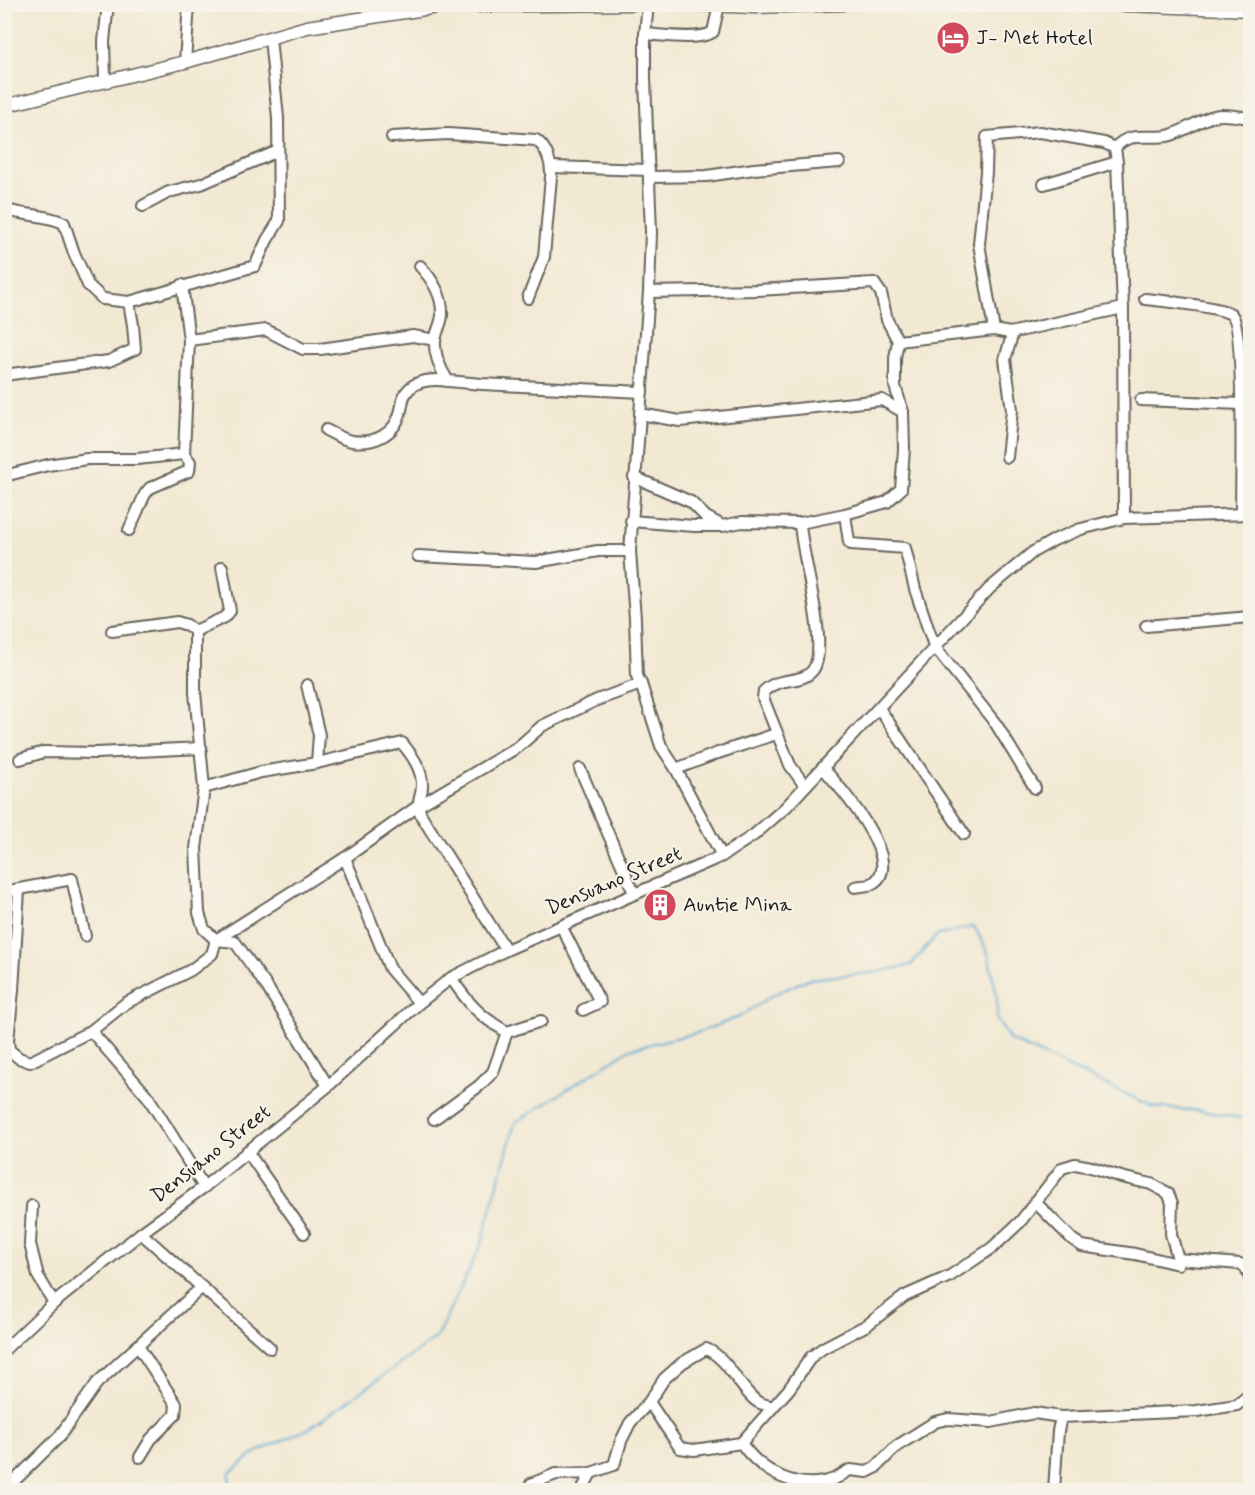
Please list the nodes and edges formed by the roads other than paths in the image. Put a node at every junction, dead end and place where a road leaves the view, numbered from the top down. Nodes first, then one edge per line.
1 (108, 4) edge
2 (189, 4) edge
3 (633, 4) edge
4 (648, 4) edge
5 (680, 4) edge
6 (843, 4) edge
7 (1102, 4) edge
8 (444, 5) edge
9 (719, 5) edge
10 (754, 6) edge
11 (1251, 10) edge
12 (645, 34) junction
13 (270, 38) junction
14 (185, 62) junction
15 (105, 80) junction
16 (4, 106) edge
17 (1251, 118) edge
18 (392, 137) dead end
19 (1115, 148) junction
20 (278, 151) junction
21 (839, 162) dead end
22 (1117, 162) junction
23 (552, 167) junction
24 (649, 173) junction
25 (1044, 184) dead end
26 (142, 206) dead end
27 (4, 209) edge
28 (420, 266) dead end
29 (182, 285) junction
30 (649, 292) junction
31 (528, 298) dead end
32 (1145, 299) dead end
33 (129, 302) junction
34 (1123, 308) junction
35 (994, 330) junction
36 (1010, 333) junction
37 (189, 340) junction
38 (435, 340) junction
39 (898, 341) junction
40 (4, 375) edge
41 (448, 381) junction
42 (895, 386) junction
43 (642, 392) junction
44 (882, 400) junction
45 (1141, 400) dead end
46 (1241, 404) junction
47 (903, 412) junction
48 (640, 414) junction
49 (326, 430) dead end
50 (184, 454) junction
51 (1007, 457) dead end
52 (4, 476) edge
53 (634, 477) junction
54 (845, 514) junction
55 (1246, 514) edge
56 (1124, 518) junction
57 (631, 521) junction
58 (800, 523) junction
59 (722, 526) junction
60 (129, 530) dead end
61 (630, 551) junction
62 (418, 556) dead end
63 (222, 567) dead end
64 (1251, 617) edge
65 (1146, 626) dead end
66 (111, 631) dead end
67 (195, 631) junction
68 (934, 646) junction
69 (641, 684) junction
70 (307, 685) dead end
71 (879, 708) junction
72 (776, 734) junction
73 (201, 748) junction
74 (20, 759) dead end
75 (317, 763) junction
76 (824, 768) junction
77 (580, 769) dead end
78 (676, 769) junction
79 (805, 786) junction
80 (204, 788) junction
81 (1035, 788) dead end
82 (418, 806) junction
83 (964, 834) dead end
84 (722, 856) junction
85 (345, 858) junction
86 (855, 887) dead end
87 (19, 890) junction
88 (4, 892) edge
89 (634, 893) junction
90 (561, 926) junction
91 (85, 936) dead end
92 (216, 940) junction
93 (506, 950) junction
94 (451, 978) junction
95 (419, 1003) junction
96 (583, 1010) dead end
97 (541, 1021) dead end
98 (91, 1031) junction
99 (507, 1032) junction
100 (328, 1086) junction
101 (435, 1119) dead end
102 (247, 1151) junction
103 (204, 1187) junction
104 (1035, 1202) junction
105 (32, 1206) dead end
106 (141, 1233) junction
107 (304, 1233) dead end
108 (1178, 1259) junction
109 (1251, 1278) edge
110 (202, 1287) junction
111 (54, 1303) junction
112 (138, 1346) junction
113 (270, 1348) dead end
114 (4, 1350) edge
115 (1251, 1394) edge
116 (649, 1402) junction
117 (773, 1407) junction
118 (1061, 1417) junction
119 (741, 1443) junction
120 (140, 1457) dead end
121 (591, 1473) junction
122 (531, 1484) dead end
123 (5, 1491) edge
124 (582, 1491) edge
125 (1054, 1491) edge

1 - 15 street
2 - 14 street
3 - 8 street
4 - 12 street
5 - 9 street
6 - 10 street
7 - 11 street
8 - 13 street
9 - 10 street
9 - 12 street
12 - 24 street
13 - 14 street
13 - 20 street
14 - 15 street
15 - 16 street
17 - 19 street
18 - 23 street
19 - 22 street
19 - 35 street
20 - 26 street
20 - 29 street
21 - 24 street
22 - 25 street
22 - 34 street
23 - 24 street
23 - 31 street
24 - 30 street
27 - 33 street
28 - 38 street
29 - 33 street
29 - 37 street
30 - 39 street
30 - 43 street
32 - 46 street
33 - 40 street
34 - 36 street
34 - 56 street
35 - 36 street
35 - 39 street
36 - 51 street
37 - 38 street
37 - 50 street
38 - 41 street
39 - 42 street
41 - 43 street
41 - 49 street
42 - 44 street
42 - 47 street
43 - 48 street
44 - 47 street
44 - 48 street
45 - 46 street
46 - 55 street
47 - 54 street
48 - 53 street
50 - 52 street
50 - 60 street
53 - 57 street
53 - 59 street
54 - 58 street
54 - 68 street
55 - 56 street, Densuano Street
56 - 68 street, Densuano Street
57 - 59 street
57 - 61 street
58 - 59 street
58 - 72 street
61 - 62 street
61 - 69 street
63 - 67 street
64 - 65 street
66 - 67 street
67 - 73 street
68 - 71 street, Densuano Street
68 - 81 street
69 - 78 street
69 - 82 street
70 - 75 street
71 - 76 street, Densuano Street
71 - 83 street
72 - 78 street
72 - 79 street
73 - 74 street
73 - 80 street
75 - 80 street
75 - 82 street
76 - 79 street, Densuano Street
76 - 86 street
77 - 89 street
78 - 84 street
79 - 84 street, Densuano Street
80 - 92 street
82 - 85 street
82 - 93 street
84 - 89 street, Densuano Street
85 - 92 street
85 - 95 street
87 - 88 street
87 - 91 street
87 - 98 street
89 - 90 street, Densuano Street
90 - 93 street, Densuano Street
90 - 96 street
92 - 98 street
92 - 100 street
93 - 94 street, Densuano Street
94 - 95 street, Densuano Street
94 - 99 street
95 - 100 street, Densuano Street
97 - 99 street
98 - 103 street
99 - 101 street
100 - 102 street, Densuano Street
102 - 103 street, Densuano Street
102 - 107 street
103 - 106 street, Densuano Street
104 - 108 street
104 - 108 street
104 - 117 street
105 - 111 street
106 - 110 street
106 - 111 street, Densuano Street
108 - 109 street
110 - 112 street
110 - 113 street
111 - 114 street, Densuano Street
112 - 120 street
112 - 123 street
115 - 118 street
116 - 117 street
116 - 119 street
116 - 121 street
117 - 119 street
118 - 119 street
118 - 125 street
121 - 122 street
121 - 124 street

